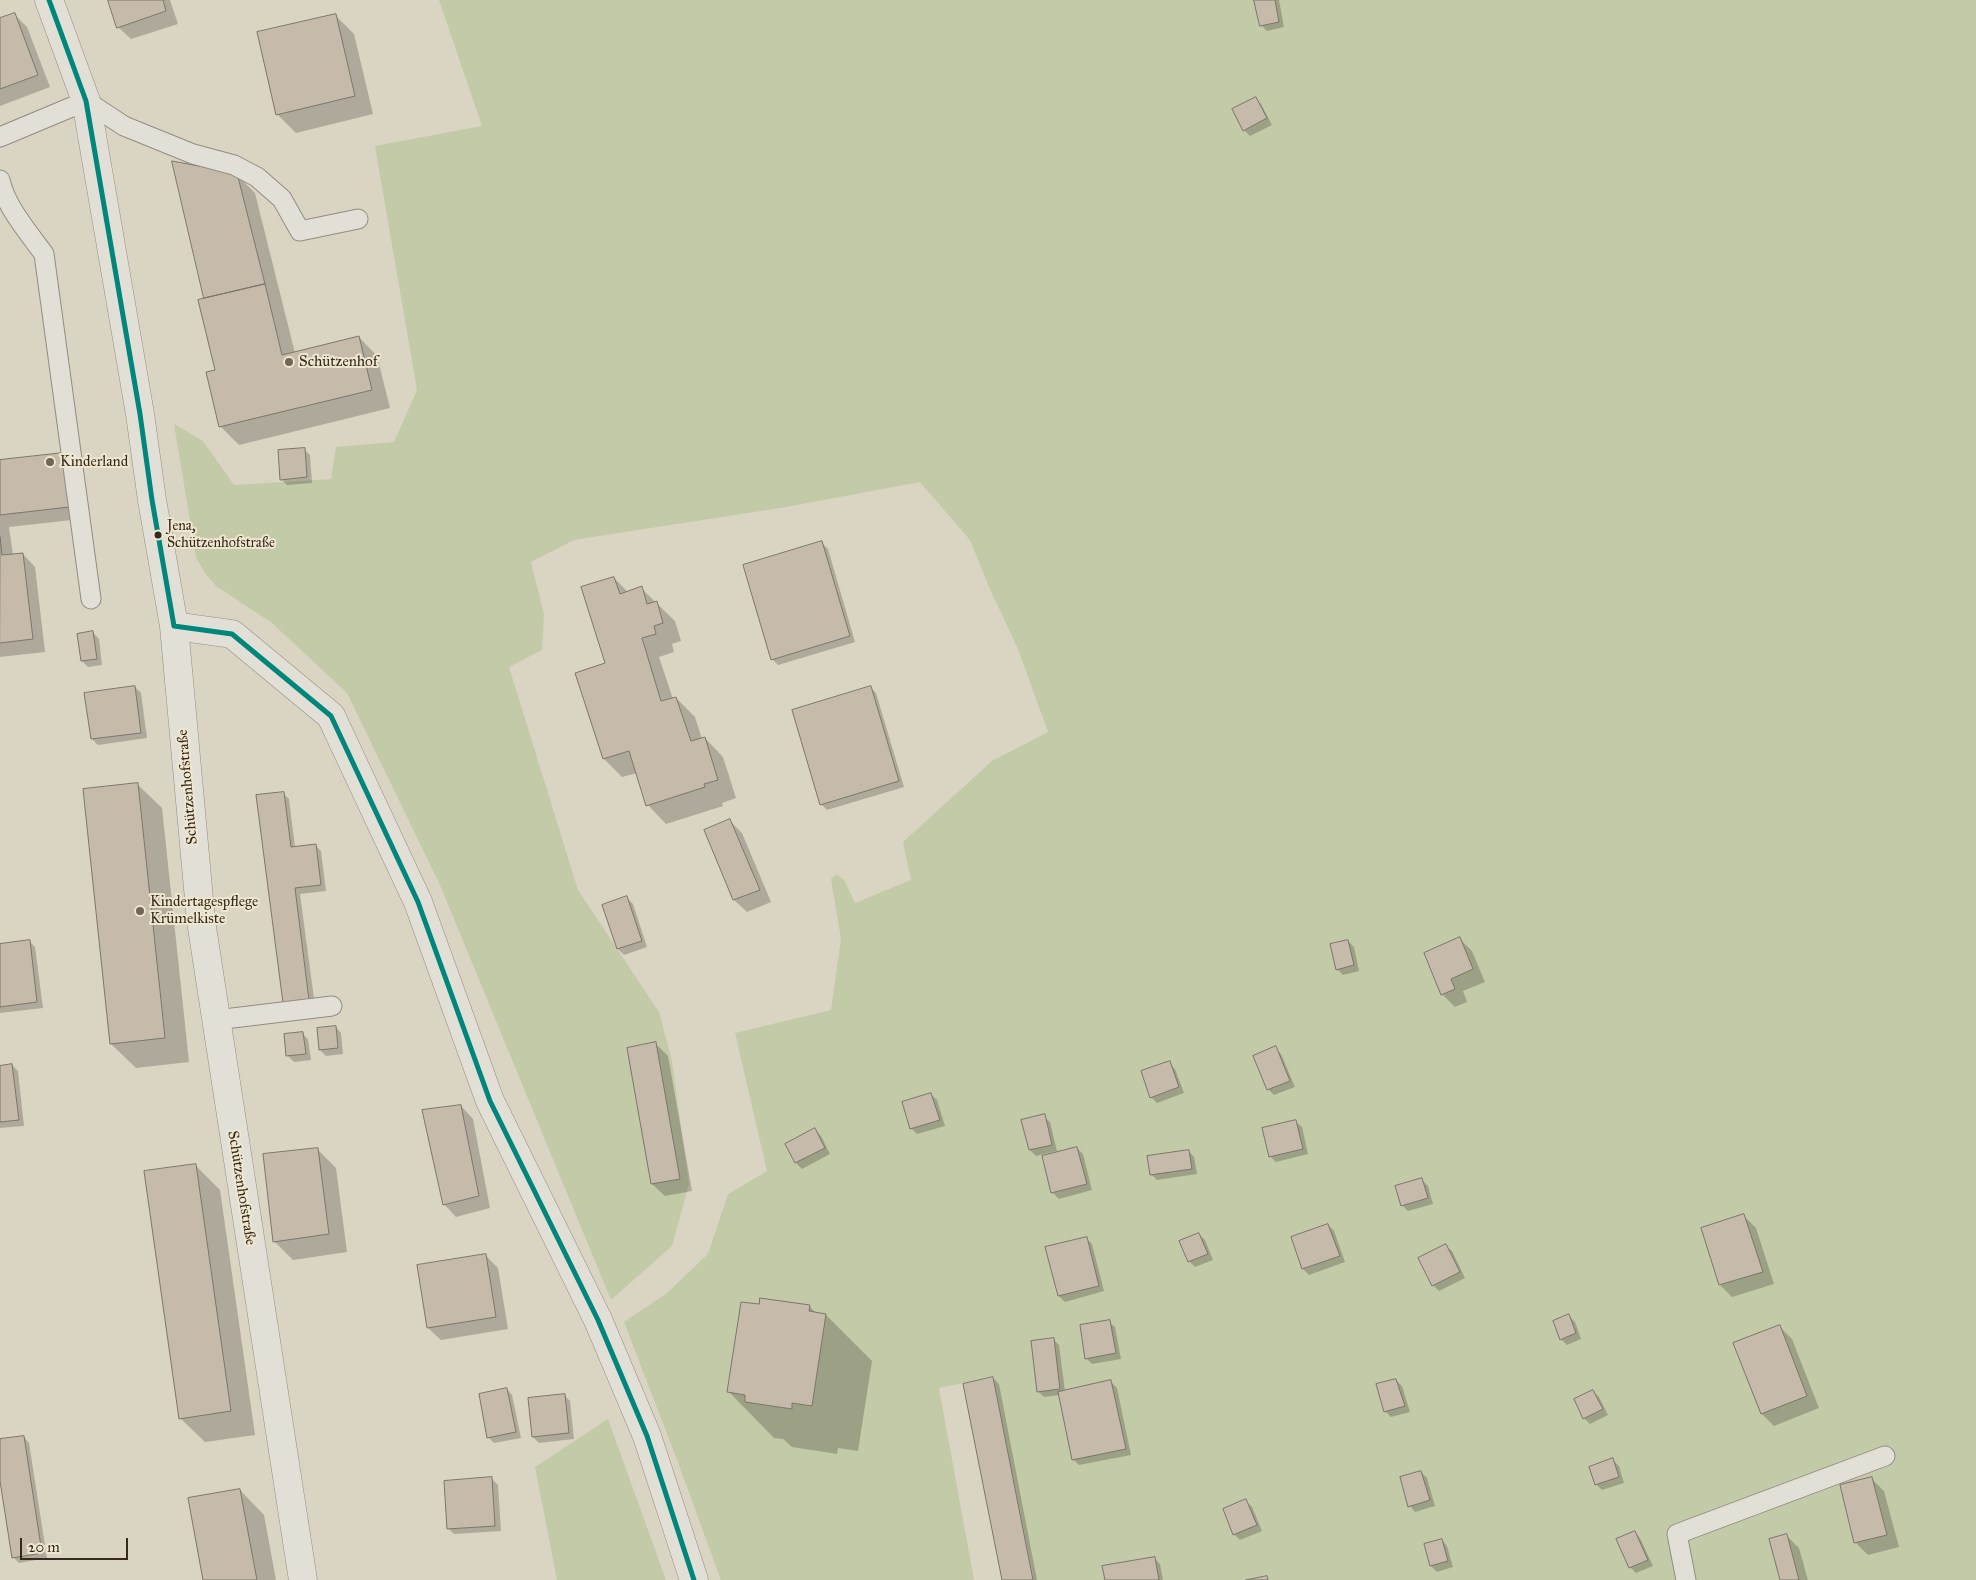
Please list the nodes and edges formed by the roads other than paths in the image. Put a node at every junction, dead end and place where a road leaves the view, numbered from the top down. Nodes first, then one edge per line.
1 (49, 0) edge
2 (86, 101) junction
3 (0, 136) edge
4 (0, 180) edge
5 (358, 219) dead end
6 (91, 599) dead end
7 (174, 626) junction
8 (332, 1006) dead end
9 (216, 1020) junction
10 (1885, 1456) dead end
11 (303, 1580) edge
12 (694, 1580) edge
13 (1686, 1580) edge

1 - 2 street, Schützenhofstraße
2 - 3 lane
2 - 5 lane
2 - 7 street, Schützenhofstraße
4 - 6 lane
7 - 9 street, Schützenhofstraße
7 - 12 street
8 - 9 lane
9 - 11 street, Schützenhofstraße
10 - 13 lane

